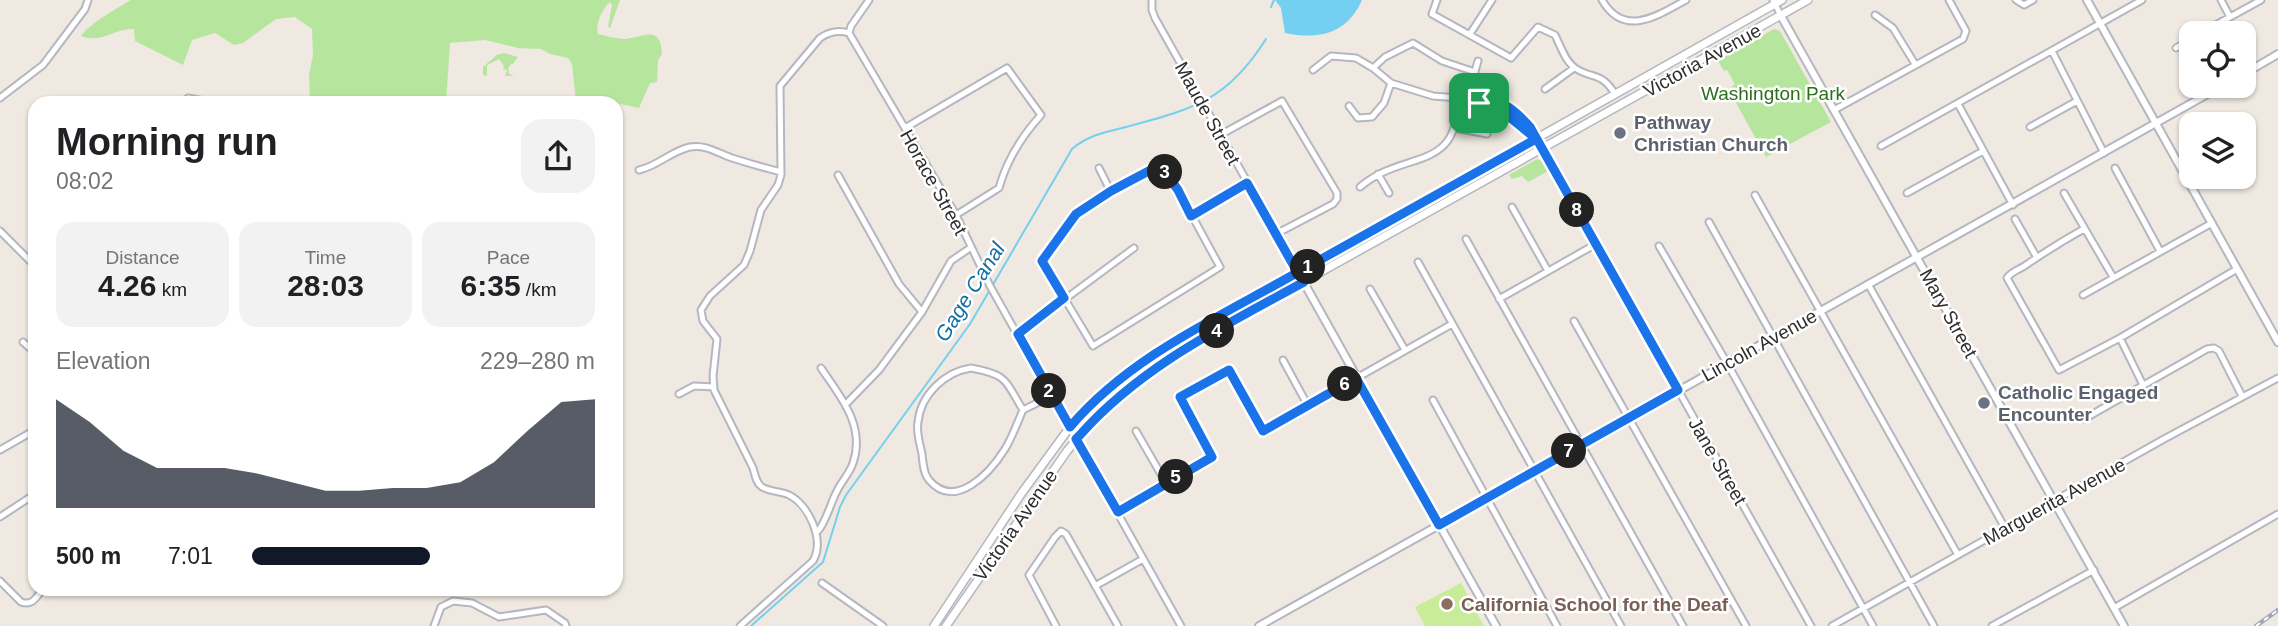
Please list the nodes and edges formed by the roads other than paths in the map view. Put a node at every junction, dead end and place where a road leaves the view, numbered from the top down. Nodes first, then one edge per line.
1 (88, 0) edge
2 (869, 0) edge
3 (1152, 0) edge
4 (1437, 0) edge
5 (1492, 0) edge
6 (1602, 0) edge
7 (1686, 0) edge
8 (1808, 0) edge
9 (1949, 0) edge
10 (2016, 0) edge
11 (2034, 0) edge
12 (2087, 0) edge
13 (2142, 0) edge
14 (2221, 0) edge
15 (2260, 0) edge
16 (1777, 1) edge
17 (1875, 15) dead end
18 (1781, 16) junction
19 (2230, 17) junction
20 (2223, 21) edge
21 (2100, 24) junction
22 (846, 32) junction
23 (1470, 34) junction
24 (2179, 46) edge
25 (2176, 48) dead end
26 (2052, 51) junction
27 (2278, 54) edge
28 (1478, 61) dead end
29 (1915, 64) junction
30 (2256, 67) edge
31 (1373, 68) junction
32 (1574, 68) junction
33 (1313, 70) dead end
34 (1475, 72) junction
35 (1391, 83) junction
36 (1545, 89) dead end
37 (1615, 94) junction
38 (0, 98) edge
39 (2200, 98) edge
40 (1458, 99) junction
41 (1472, 99) junction
42 (2077, 101) junction
43 (1958, 104) junction
44 (1349, 106) dead end
45 (1834, 110) junction
46 (2155, 123) junction
47 (2030, 127) dead end
48 (905, 128) junction
49 (1456, 128) junction
50 (1487, 134) dead end
51 (1220, 135) junction
52 (1536, 139) junction
53 (1881, 146) dead end
54 (1542, 149) junction
55 (1983, 151) junction
56 (2104, 153) junction
57 (1099, 168) dead end
58 (2115, 168) dead end
59 (639, 170) dead end
60 (781, 172) junction
61 (1378, 174) junction
62 (838, 175) dead end
63 (1247, 183) junction
64 (1360, 187) dead end
65 (1111, 191) junction
66 (1907, 193) dead end
67 (2064, 193) dead end
68 (1389, 194) dead end
69 (1755, 195) dead end
70 (2012, 205) junction
71 (1512, 207) dead end
72 (956, 215) junction
73 (1191, 216) junction
74 (2015, 219) dead end
75 (1709, 222) dead end
76 (2212, 223) junction
77 (2084, 229) junction
78 (0, 231) edge
79 (1276, 234) junction
80 (1466, 239) dead end
81 (1596, 244) junction
82 (1659, 246) dead end
83 (970, 248) junction
84 (1134, 248) dead end
85 (2160, 251) junction
86 (2036, 256) junction
87 (1917, 257) junction
88 (28, 259) edge
89 (1418, 262) dead end
90 (2237, 269) junction
91 (1548, 271) junction
92 (1298, 272) junction
93 (2113, 277) junction
94 (1304, 282) junction
95 (1868, 284) junction
96 (1370, 289) dead end
97 (2083, 295) dead end
98 (1064, 298) junction
99 (1500, 299) junction
100 (1821, 310) junction
101 (922, 312) junction
102 (1574, 321) dead end
103 (1452, 324) junction
104 (1018, 334) junction
105 (1773, 337) junction
106 (2120, 338) junction
107 (23, 342) dead end
108 (2278, 342) edge
109 (28, 347) edge
110 (1405, 350) junction
111 (1283, 360) dead end
112 (1727, 363) junction
113 (821, 368) dead end
114 (1356, 378) junction
115 (2278, 378) edge
116 (2144, 385) junction
117 (714, 387) junction
118 (1678, 390) junction
119 (678, 394) dead end
120 (1051, 396) junction
121 (2242, 396) junction
122 (1433, 400) dead end
123 (846, 404) junction
124 (1308, 405) junction
125 (1023, 410) junction
126 (1628, 418) junction
127 (2084, 419) dead end
128 (1070, 427) junction
129 (1136, 431) dead end
130 (28, 434) edge
131 (1076, 439) junction
132 (1580, 445) junction
133 (0, 450) edge
134 (1534, 471) junction
135 (1166, 483) junction
136 (1487, 498) junction
137 (28, 499) edge
138 (2054, 500) junction
139 (1118, 512) junction
140 (2278, 514) edge
141 (0, 517) edge
142 (1439, 525) junction
143 (2005, 528) junction
144 (818, 531) junction
145 (1958, 555) junction
146 (1143, 559) junction
147 (2094, 570) junction
148 (0, 581) edge
149 (1910, 582) junction
150 (822, 583) dead end
151 (1095, 586) junction
152 (38, 596) edge
153 (1863, 608) junction
154 (2115, 608) junction
155 (434, 626) edge
156 (566, 626) edge
157 (740, 626) edge
158 (883, 626) edge
159 (934, 626) edge
160 (946, 626) edge
161 (1056, 626) edge
162 (1118, 626) edge
163 (1181, 626) edge
164 (1259, 626) edge
165 (1496, 626) edge
166 (1557, 626) edge
167 (1621, 626) edge
168 (1683, 626) edge
169 (1746, 626) edge
170 (1811, 626) edge
171 (1832, 626) edge
172 (1872, 626) edge
173 (1934, 626) edge
174 (1992, 626) edge
175 (2124, 626) edge

1 - 38 street
2 - 22 street
3 - 51 street, Maude Street
4 - 23 street
5 - 23 street
6 - 7 street
8 - 18 main road, Victoria Avenue
9 - 29 street
10 - 11 street
12 - 21 street
13 - 21 street
14 - 19 street
15 - 19 street
16 - 18 street, Mary Street
16 - 37 main road, Victoria Avenue
17 - 29 street
18 - 45 street, Mary Street
18 - 54 main road, Victoria Avenue
19 - 20 street
21 - 26 street
21 - 46 street
22 - 48 street, Horace Street
22 - 60 street
23 - 32 street
24 - 25 street
26 - 42 street
26 - 43 street
27 - 30 street
28 - 34 street
29 - 45 street
31 - 33 street
31 - 34 street
31 - 35 street
32 - 36 street
32 - 37 street
34 - 41 street
35 - 40 street, Jane Street
35 - 44 street
37 - 52 main road, Victoria Avenue
39 - 46 street, Lincoln Avenue
40 - 41 street, Jane Street
40 - 49 street
41 - 52 street, Jane Street
42 - 47 street
42 - 56 street
43 - 53 street
43 - 55 street
45 - 87 street, Mary Street
46 - 56 street, Lincoln Avenue
46 - 76 street
48 - 72 street, Horace Street
48 - 72 street
49 - 50 street
49 - 61 street
51 - 63 street, Maude Street
51 - 79 street
52 - 54 street, Jane Street
52 - 92 main road, Victoria Avenue
54 - 81 street, Jane Street
54 - 94 main road, Victoria Avenue
55 - 66 street
55 - 70 street
56 - 70 street, Lincoln Avenue
57 - 65 street
58 - 85 street
59 - 60 street
60 - 117 street
61 - 64 street
61 - 68 street
62 - 101 street
63 - 73 street
63 - 79 street, Maude Street
65 - 73 street
65 - 98 street
67 - 77 street
69 - 100 street
70 - 87 street, Lincoln Avenue
71 - 91 street
72 - 83 street, Horace Street
73 - 98 street
74 - 86 street
75 - 105 street
76 - 85 street
76 - 90 street
77 - 86 street
77 - 93 street
78 - 88 street
79 - 92 street, Maude Street
80 - 99 street
81 - 91 street
81 - 118 street, Jane Street
82 - 112 street
83 - 101 street
83 - 104 street, Horace Street
84 - 98 street
85 - 93 street
86 - 106 street
87 - 95 street, Lincoln Avenue
87 - 138 street, Mary Street
89 - 103 street
90 - 106 street
90 - 108 street
91 - 99 street
92 - 94 street, Maude Street
92 - 128 main road, Victoria Avenue
93 - 97 street
94 - 114 street, Maude Street
94 - 131 main road, Victoria Avenue
95 - 100 street, Lincoln Avenue
95 - 143 street
96 - 110 street
98 - 104 street
99 - 132 street
100 - 105 street, Lincoln Avenue
100 - 145 street
101 - 123 street
102 - 126 street
103 - 110 street
103 - 134 street
104 - 120 street, Horace Street
105 - 112 street, Lincoln Avenue
105 - 149 street
106 - 116 street
107 - 109 street
110 - 114 street
111 - 124 street
112 - 118 street, Lincoln Avenue
112 - 153 street
113 - 123 street
114 - 124 street
114 - 142 street, Maude Street
115 - 121 street, Marguerita Avenue
116 - 121 street
116 - 127 street
117 - 119 street
117 - 144 street
118 - 126 street, Lincoln Avenue
118 - 170 street, Jane Street
120 - 125 street
120 - 128 street, Horace Street
121 - 138 street, Marguerita Avenue
122 - 136 street
123 - 144 street
124 - 135 street
125 - 125 street
126 - 132 street, Lincoln Avenue
126 - 169 street
128 - 131 street, Horace Street
128 - 159 main road, Victoria Avenue
129 - 135 street
130 - 133 street
131 - 139 street, Horace Street
131 - 160 main road, Victoria Avenue
132 - 134 street, Lincoln Avenue
132 - 168 street
134 - 136 street, Lincoln Avenue
134 - 167 street
135 - 139 street
136 - 142 street, Lincoln Avenue
136 - 166 street
137 - 141 street
138 - 143 street, Marguerita Avenue
138 - 147 street, Mary Street
139 - 146 street, Horace Street
140 - 154 street
142 - 164 street, Lincoln Avenue
142 - 165 street, Maude Street
143 - 145 street, Marguerita Avenue
144 - 157 street
145 - 149 street, Marguerita Avenue
146 - 151 street
146 - 163 street, Horace Street
147 - 154 street, Mary Street
147 - 174 street
148 - 152 street
149 - 153 street, Marguerita Avenue
149 - 173 street
150 - 158 street
151 - 161 street
151 - 162 street
153 - 171 street, Marguerita Avenue
153 - 172 street
154 - 175 street, Mary Street
155 - 156 street

